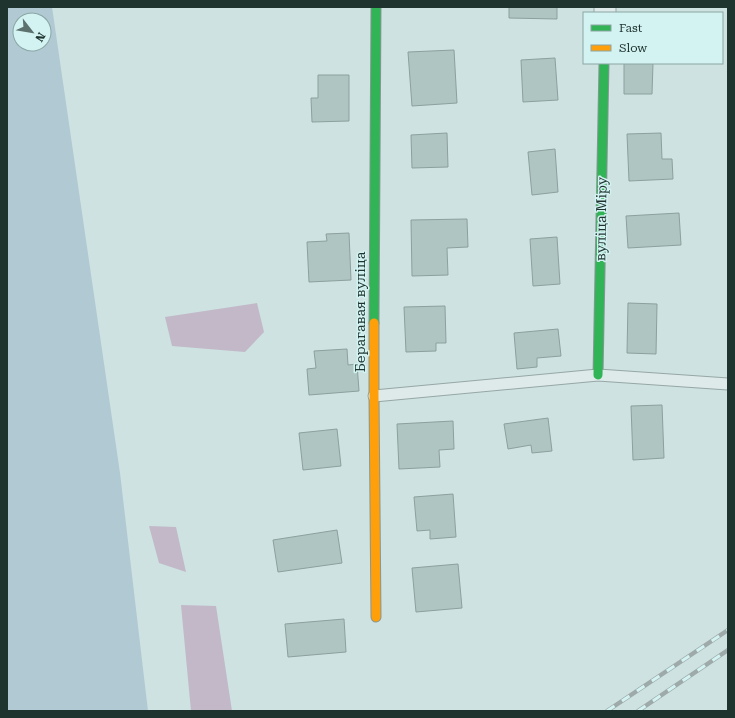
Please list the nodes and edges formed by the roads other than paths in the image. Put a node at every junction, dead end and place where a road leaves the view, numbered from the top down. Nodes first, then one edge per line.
1 (376, 7) edge
2 (604, 64) edge
3 (598, 375) junction
4 (728, 384) edge
5 (374, 396) junction
6 (376, 617) dead end

1 - 5 street, Берагавая вуліца
2 - 3 street, вуліца Міру
3 - 4 lane
3 - 5 lane
5 - 6 street, Берагавая вуліца

